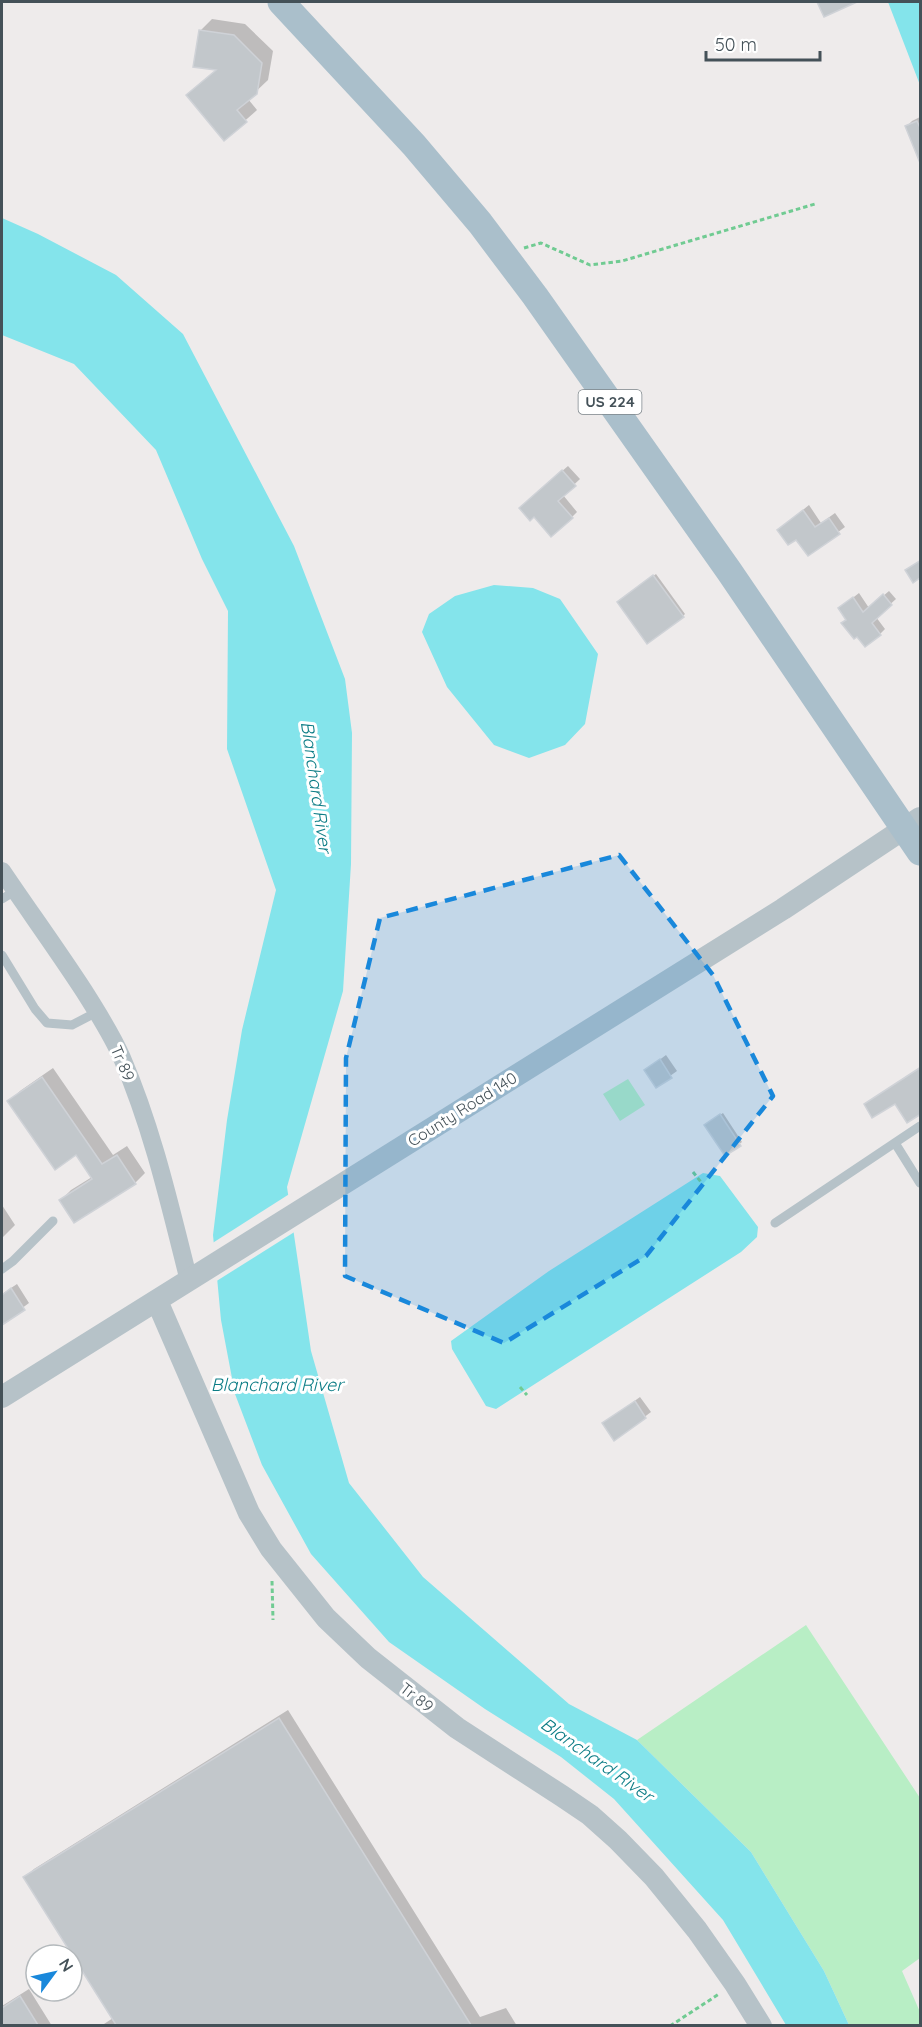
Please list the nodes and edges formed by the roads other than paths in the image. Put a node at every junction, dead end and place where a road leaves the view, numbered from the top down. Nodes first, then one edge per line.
1 (281, 2) edge
2 (912, 823) edge
3 (921, 852) edge
4 (2, 871) edge
5 (8, 895) edge
6 (2, 955) edge
7 (97, 1012) junction
8 (921, 1126) edge
9 (895, 1143) junction
10 (921, 1183) edge
11 (53, 1221) dead end
12 (775, 1223) dead end
13 (2, 1269) edge
14 (196, 1276) junction
15 (157, 1301) junction
16 (2, 1397) edge
17 (761, 2025) edge

1 - 2 main road, US 224
2 - 3 main road, US 224
2 - 14 street, County Road 140
4 - 5 street, Tr 89
5 - 7 street, Tr 89
6 - 7 lane
7 - 14 street, Tr 89
8 - 9 lane
9 - 10 lane
9 - 12 lane
11 - 13 lane
14 - 15 street, County Road 140
15 - 16 street, County Road 140
15 - 17 street, Tr 89

